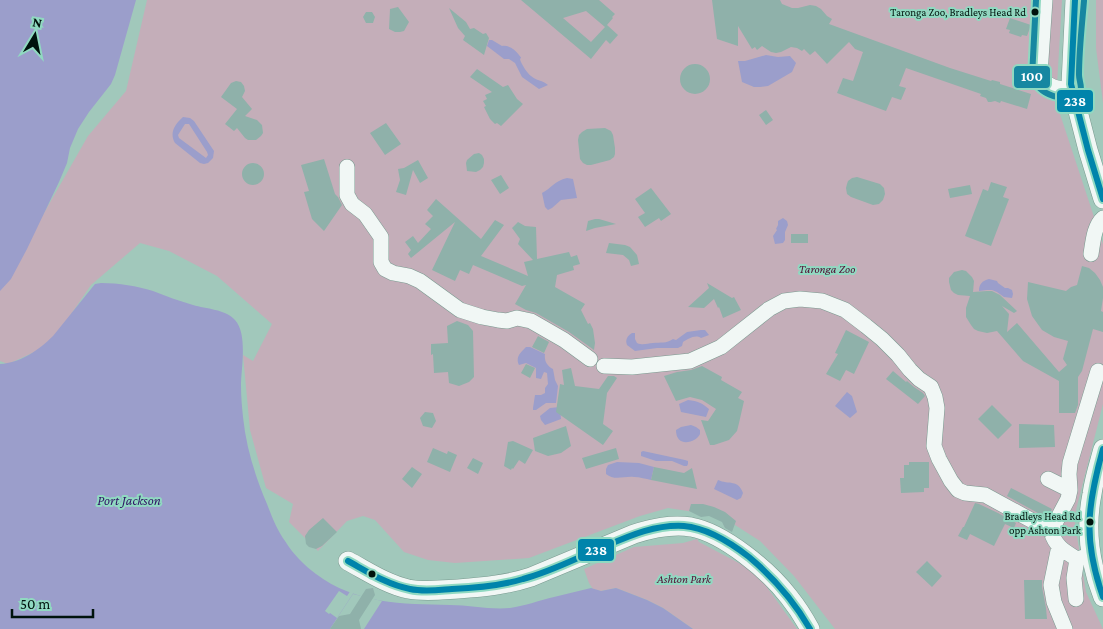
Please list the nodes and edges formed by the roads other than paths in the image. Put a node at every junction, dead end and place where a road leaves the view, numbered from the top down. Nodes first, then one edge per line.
1 (1045, 0) edge
2 (1056, 0) edge
3 (1075, 0) edge
4 (1050, 86) junction
5 (1072, 90) junction
6 (346, 167) dead end
7 (1103, 199) edge
8 (1103, 218) edge
9 (1091, 254) dead end
10 (590, 359) dead end
11 (604, 366) dead end
12 (1098, 371) dead end
13 (1103, 449) edge
14 (1048, 479) dead end
15 (1070, 490) junction
16 (1052, 531) junction
17 (1059, 546) junction
18 (1084, 557) junction
19 (348, 561) dead end
20 (1103, 597) edge
21 (1076, 599) dead end
22 (810, 629) edge
23 (1064, 629) edge

1 - 4 lane
2 - 4 lane
3 - 5 main road
4 - 5 lane
5 - 7 main road
6 - 10 lane
8 - 9 lane
11 - 16 lane
12 - 15 lane
13 - 18 main road
14 - 15 lane
15 - 16 lane
16 - 17 lane
17 - 18 lane
17 - 23 lane
18 - 20 main road
18 - 21 lane
19 - 22 main road

